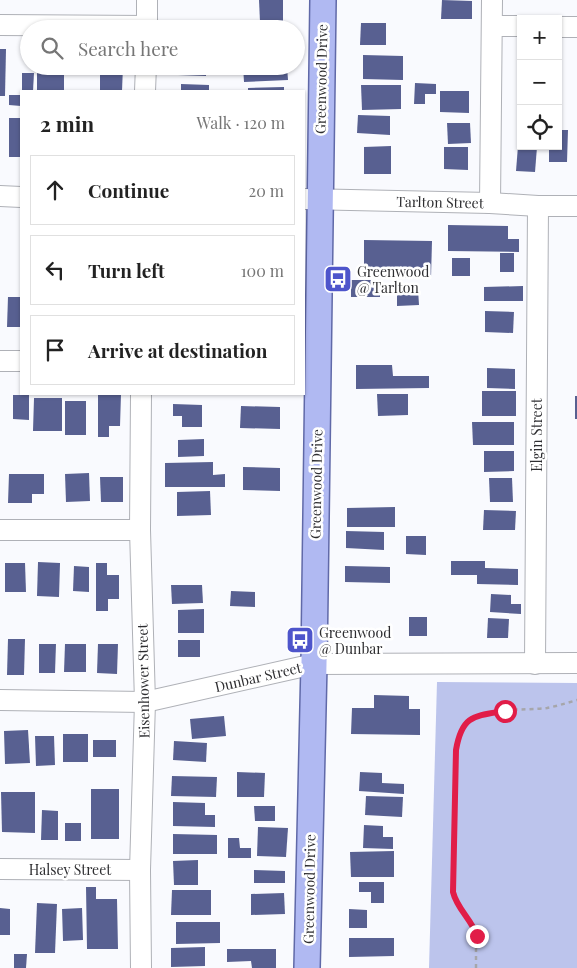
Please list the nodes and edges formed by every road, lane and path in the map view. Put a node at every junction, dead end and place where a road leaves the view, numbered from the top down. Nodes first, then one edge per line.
1 (147, 0) edge
2 (323, 0) edge
3 (492, 0) edge
4 (147, 20) edge
5 (0, 25) edge
6 (20, 25) edge
7 (492, 26) junction
8 (517, 26) edge
9 (562, 27) edge
10 (577, 27) edge
11 (146, 75) edge
12 (145, 90) edge
13 (0, 196) edge
14 (20, 197) edge
15 (311, 199) edge
16 (490, 203) junction
17 (538, 206) junction
18 (577, 206) edge
19 (0, 362) edge
20 (20, 362) edge
21 (141, 395) edge
22 (0, 530) edge
23 (140, 530) junction
24 (577, 663) edge
25 (314, 664) junction
26 (535, 664) junction
27 (0, 700) edge
28 (577, 700) edge
29 (145, 702) junction
30 (0, 869) edge
31 (140, 870) junction
32 (141, 968) edge
33 (308, 968) edge
34 (476, 968) edge

1 - 4 street
2 - 15 main road, Greenwood Drive
3 - 7 street
5 - 6 street
7 - 8 street
7 - 16 street
9 - 10 street
11 - 12 street
13 - 14 street
15 - 16 street, Tarlton Street
15 - 25 main road, Greenwood Drive
16 - 17 street, Tarlton Street
17 - 18 street, Tarlton Street
17 - 26 street, Elgin Street
19 - 20 street
21 - 23 street, Eisenhower Street
22 - 23 street
23 - 29 street, Eisenhower Street
24 - 26 street, Dunbar Street
25 - 26 street, Dunbar Street
25 - 29 street, Dunbar Street
25 - 33 main road, Greenwood Drive
27 - 29 street, Dunbar Street
28 - 34 path
29 - 31 street, Eisenhower Street
30 - 31 street, Halsey Street
31 - 32 street, Eisenhower Street

